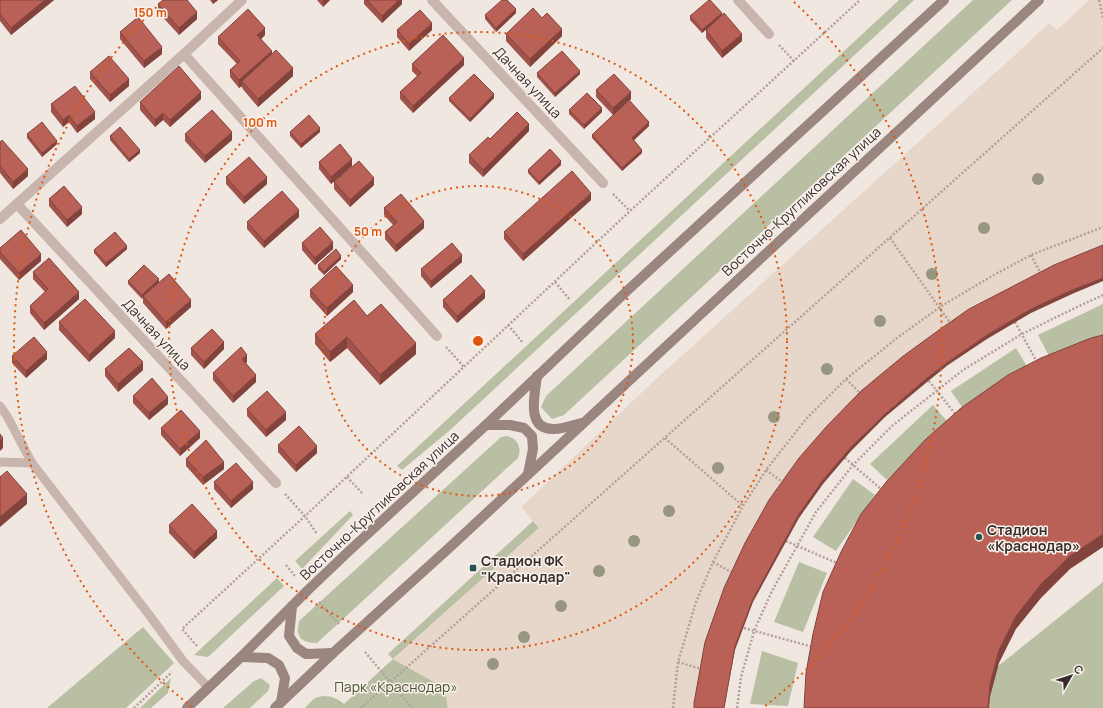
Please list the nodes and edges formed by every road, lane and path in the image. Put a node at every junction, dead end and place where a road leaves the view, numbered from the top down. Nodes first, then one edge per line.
1 (242, 0) edge
2 (432, 0) edge
3 (738, 0) edge
4 (860, 0) edge
5 (944, 0) edge
6 (1039, 0) edge
7 (1099, 0) edge
8 (1103, 18) edge
9 (769, 34) joint
10 (1103, 48) edge
11 (184, 54) junction
12 (794, 62) junction
13 (603, 183) joint
14 (17, 204) junction
15 (630, 212) junction
16 (0, 219) edge
17 (1103, 227) edge
18 (890, 238) junction
19 (1031, 255) junction
20 (1041, 275) edge
21 (555, 282) junction
22 (1103, 295) edge
23 (570, 300) dead end
24 (940, 307) junction
25 (1015, 322) edge
26 (508, 325) junction
27 (952, 325) edge
28 (1022, 334) junction
29 (437, 336) joint
30 (523, 343) dead end
31 (1038, 365) edge
32 (464, 367) junction
33 (537, 376) junction
34 (846, 379) junction
35 (929, 381) edge
36 (936, 390) junction
37 (862, 394) edge
38 (0, 406) edge
39 (956, 415) edge
40 (582, 423) junction
41 (486, 425) junction
42 (665, 438) junction
43 (845, 458) edge
44 (0, 462) edge
45 (32, 463) junction
46 (853, 465) junction
47 (766, 470) junction
48 (528, 474) junction
49 (347, 477) junction
50 (276, 483) joint
51 (784, 483) edge
52 (362, 494) dead end
53 (887, 494) edge
54 (743, 506) junction
55 (305, 516) junction
56 (318, 534) dead end
57 (786, 541) edge
58 (797, 546) junction
59 (713, 562) junction
60 (286, 565) dead end
61 (841, 565) edge
62 (733, 573) edge
63 (295, 576) dead end
64 (319, 602) dead end
65 (292, 606) junction
66 (339, 624) dead end
67 (744, 628) edge
68 (754, 631) junction
69 (197, 646) dead end
70 (813, 648) edge
71 (365, 652) dead end
72 (333, 653) junction
73 (241, 657) junction
74 (678, 662) junction
75 (701, 669) edge
76 (172, 672) dead end
77 (390, 682) junction
78 (209, 688) junction
79 (278, 705) edge
80 (134, 708) edge
81 (187, 708) edge
82 (361, 708) edge
83 (412, 708) edge
84 (673, 708) edge
85 (736, 708) edge

1 - 11 street
2 - 13 street, Дачная улица
3 - 9 street
4 - 12 path
5 - 33 main road, Восточно-Кругликовская улица
6 - 40 main road, Восточно-Кругликовская улица
7 - 8 path
9 - 12 path
10 - 18 path
11 - 14 street
11 - 29 street
12 - 15 path
13 - 15 path
14 - 16 street
14 - 50 street, Дачная улица
15 - 21 path
17 - 19 path
18 - 24 path
18 - 42 path
19 - 20 path
19 - 24 path
21 - 23 path
21 - 26 path
22 - 28 path
24 - 27 path
24 - 34 path
25 - 28 path
26 - 30 path
26 - 32 path
28 - 31 path
28 - 36 path
29 - 32 path
32 - 49 path
33 - 40 main road
33 - 41 main road, Восточно-Кругликовская улица
34 - 37 path
34 - 47 path
35 - 36 path
36 - 39 path
36 - 46 path
38 - 45 lane
40 - 48 main road, Восточно-Кругликовская улица
41 - 48 main road
41 - 65 main road, Восточно-Кругликовская улица
42 - 54 path
42 - 77 path
43 - 46 path
44 - 45 lane
45 - 78 lane
46 - 53 path
46 - 58 path
47 - 51 path
47 - 54 path
48 - 72 main road, Восточно-Кругликовская улица
49 - 52 path
49 - 55 path
50 - 55 path
54 - 59 path
55 - 56 path
55 - 69 path
57 - 58 path
58 - 61 path
58 - 68 path
59 - 62 path
59 - 74 path
60 - 63 path
64 - 66 path
65 - 72 main road
65 - 73 main road, Восточно-Кругликовская улица
67 - 68 path
68 - 70 path
68 - 85 path
71 - 77 path
72 - 79 main road, Восточно-Кругликовская улица
73 - 78 main road, Восточно-Кругликовская улица
73 - 79 main road
74 - 75 path
74 - 84 path
76 - 80 path
77 - 82 path
77 - 83 path
78 - 81 main road, Восточно-Кругликовская улица

